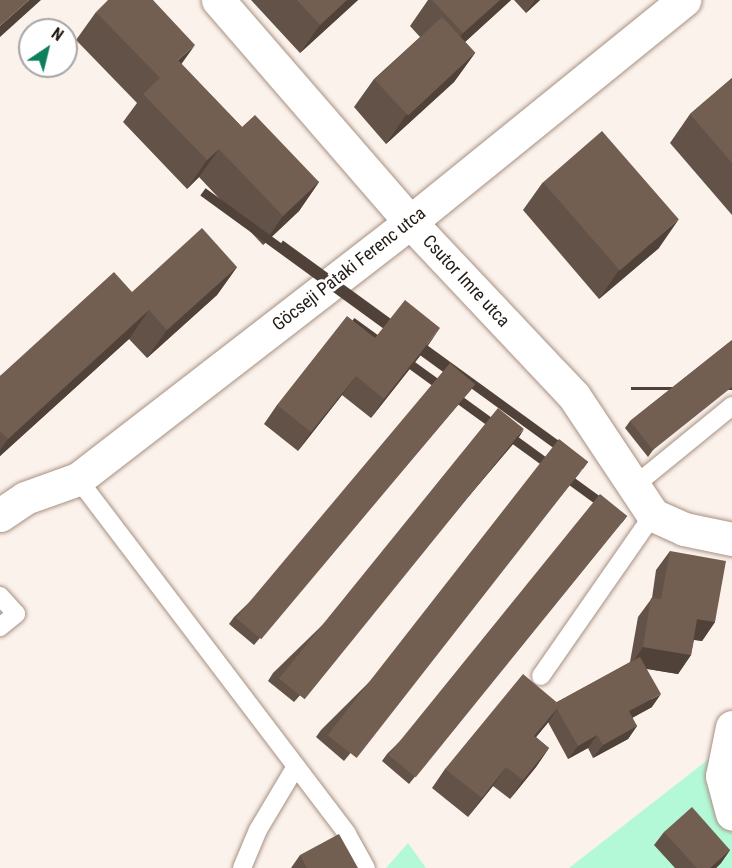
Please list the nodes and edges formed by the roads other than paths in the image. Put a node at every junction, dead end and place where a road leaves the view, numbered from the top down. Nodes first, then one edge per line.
1 (218, 0) edge
2 (684, 0) edge
3 (410, 222) junction
4 (732, 406) edge
5 (78, 478) junction
6 (634, 486) junction
7 (0, 515) edge
8 (653, 515) junction
9 (732, 539) edge
10 (0, 596) edge
11 (0, 627) edge
12 (541, 676) dead end
13 (729, 745) edge
14 (295, 768) junction
15 (732, 814) edge
16 (242, 868) edge
17 (366, 868) edge

1 - 3 street, Csutor Imre utca
2 - 3 street, Göcseji Pataki Ferenc utca
3 - 5 street, Göcseji Pataki Ferenc utca
3 - 6 street, Csutor Imre utca
4 - 6 lane
5 - 7 street, Göcseji Pataki Ferenc utca
5 - 14 lane
6 - 8 street, Csutor Imre utca
8 - 9 street
8 - 12 lane
10 - 11 lane
13 - 15 street
14 - 16 lane
14 - 17 lane

